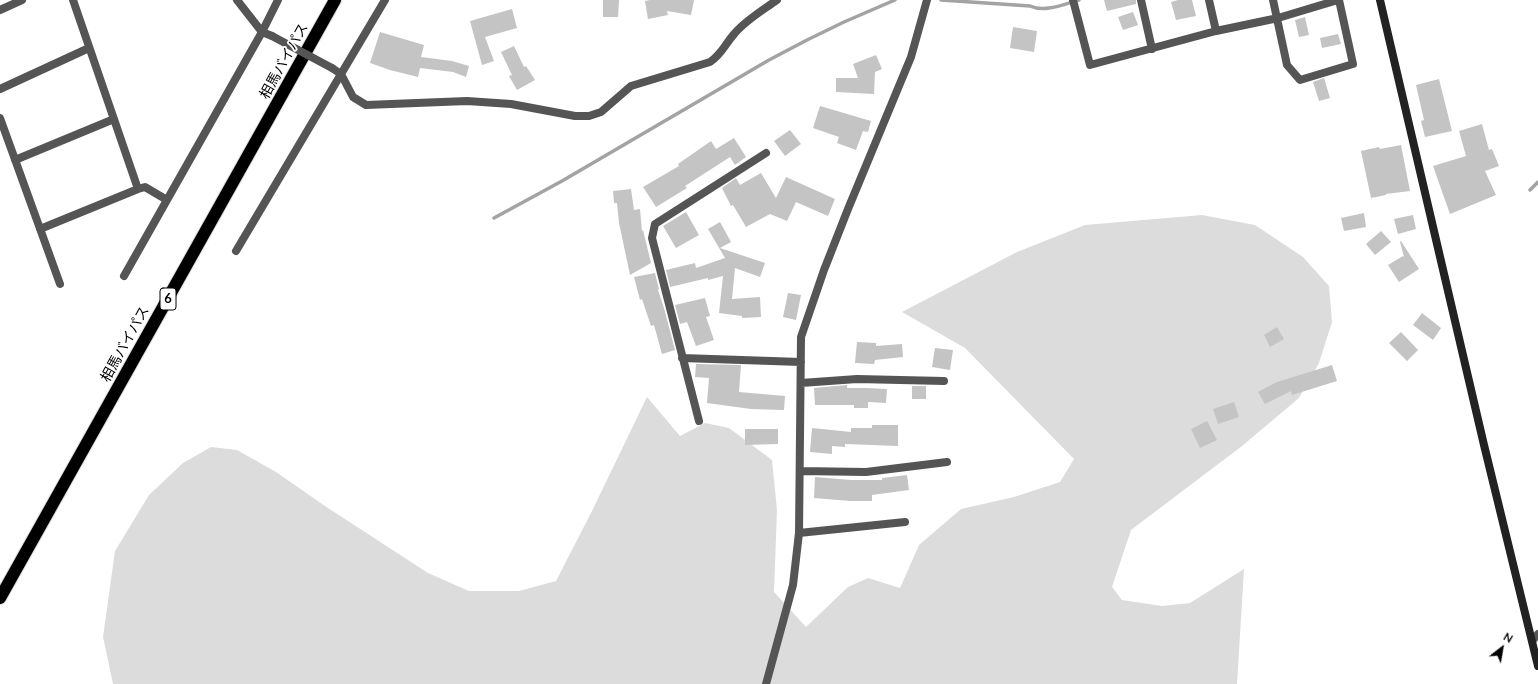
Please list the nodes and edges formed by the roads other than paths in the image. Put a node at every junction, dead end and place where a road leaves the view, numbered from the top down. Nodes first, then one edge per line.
1 (22, 0) edge
2 (73, 0) edge
3 (237, 0) edge
4 (278, 0) edge
5 (335, 0) edge
6 (385, 0) edge
7 (777, 0) edge
8 (927, 0) edge
9 (1072, 0) edge
10 (1141, 0) edge
11 (1209, 0) edge
12 (1273, 0) edge
13 (1339, 0) edge
14 (1380, 0) edge
15 (0, 10) edge
16 (1278, 18) junction
17 (1216, 31) junction
18 (262, 32) junction
19 (89, 48) junction
20 (1152, 49) junction
21 (341, 74) junction
22 (0, 89) edge
23 (0, 118) edge
24 (114, 119) junction
25 (766, 153) dead end
26 (15, 160) junction
27 (138, 189) junction
28 (167, 200) junction
29 (40, 228) junction
30 (236, 251) dead end
31 (124, 276) dead end
32 (60, 284) dead end
33 (682, 358) junction
34 (801, 362) junction
35 (944, 381) dead end
36 (801, 383) junction
37 (699, 421) dead end
38 (947, 462) dead end
39 (800, 471) junction
40 (905, 522) dead end
41 (799, 533) junction
42 (0, 598) edge
43 (1535, 637) edge
44 (1538, 666) edge
45 (766, 684) edge

1 - 15 street
2 - 19 street
3 - 18 street
4 - 18 street
5 - 42 highway, 相馬バイパス / 6
6 - 21 street
7 - 21 street
8 - 34 street
9 - 20 street
10 - 20 street
11 - 17 street
12 - 16 street
13 - 16 street
13 - 16 street
14 - 43 street
16 - 17 street
17 - 20 street
18 - 21 street, bridge
18 - 28 street
19 - 22 street
19 - 24 street
21 - 30 street
23 - 26 street
24 - 26 street
24 - 27 street
25 - 33 street
26 - 29 street
27 - 28 street
27 - 29 street
28 - 31 street
29 - 32 street
33 - 34 street
33 - 37 street
34 - 36 street
35 - 36 street
36 - 39 street
38 - 39 street
39 - 41 street
40 - 41 street
41 - 45 street
43 - 44 street

